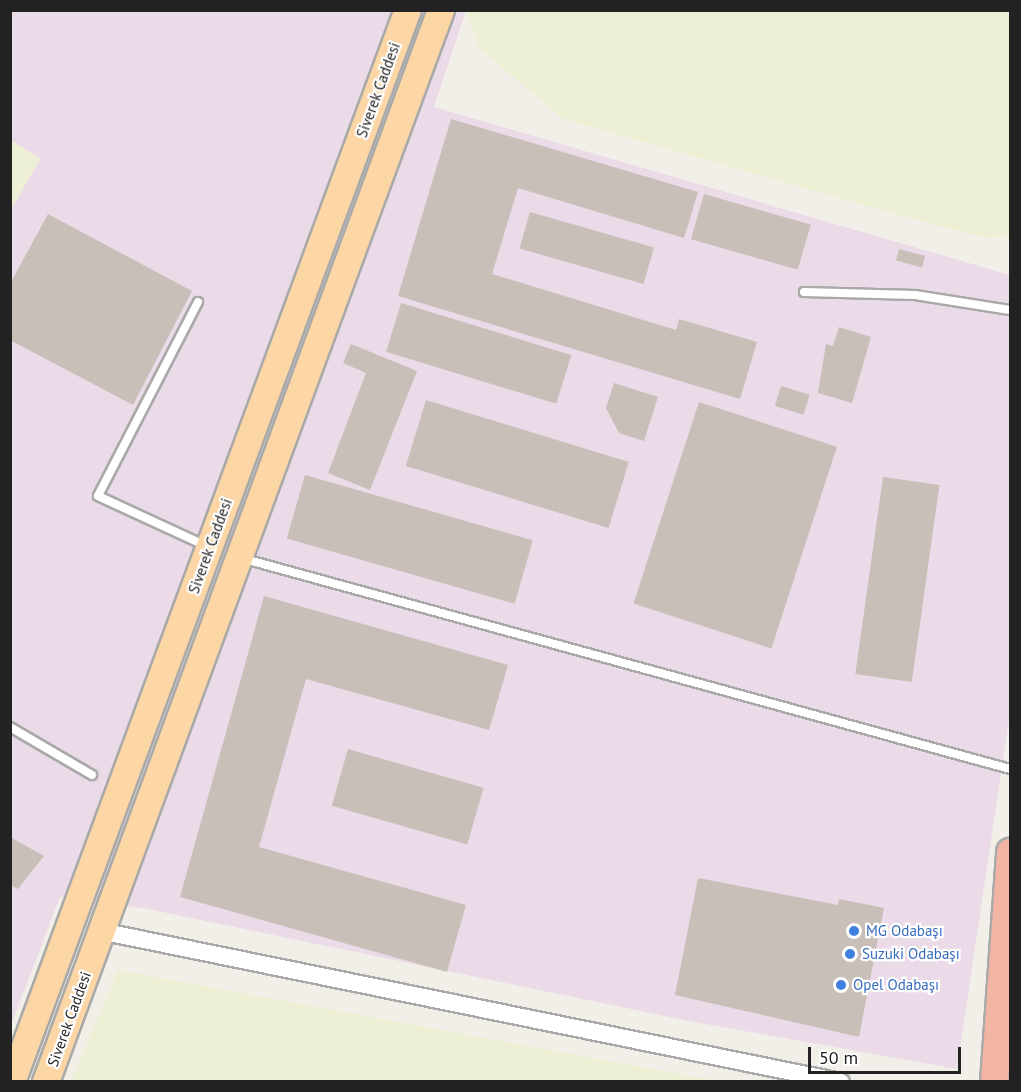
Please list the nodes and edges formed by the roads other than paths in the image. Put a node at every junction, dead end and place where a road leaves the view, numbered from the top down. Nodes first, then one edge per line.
1 (408, 10) edge
2 (441, 10) edge
3 (804, 292) dead end
4 (198, 302) dead end
5 (1011, 310) edge
6 (209, 548) junction
7 (239, 558) junction
8 (10, 727) edge
9 (1011, 769) edge
10 (92, 775) dead end
11 (1011, 852) edge
12 (100, 931) junction
13 (1011, 996) edge
14 (12, 1082) edge
15 (46, 1082) edge
16 (841, 1082) edge
17 (996, 1082) edge

1 - 6 main road, Siverek Caddesi
2 - 7 main road, Siverek Caddesi
3 - 5 lane
4 - 6 lane
6 - 14 main road, Siverek Caddesi
7 - 9 lane
7 - 12 main road, Siverek Caddesi
8 - 10 lane
11 - 17 highway
12 - 15 main road, Siverek Caddesi
12 - 16 street
13 - 17 highway

